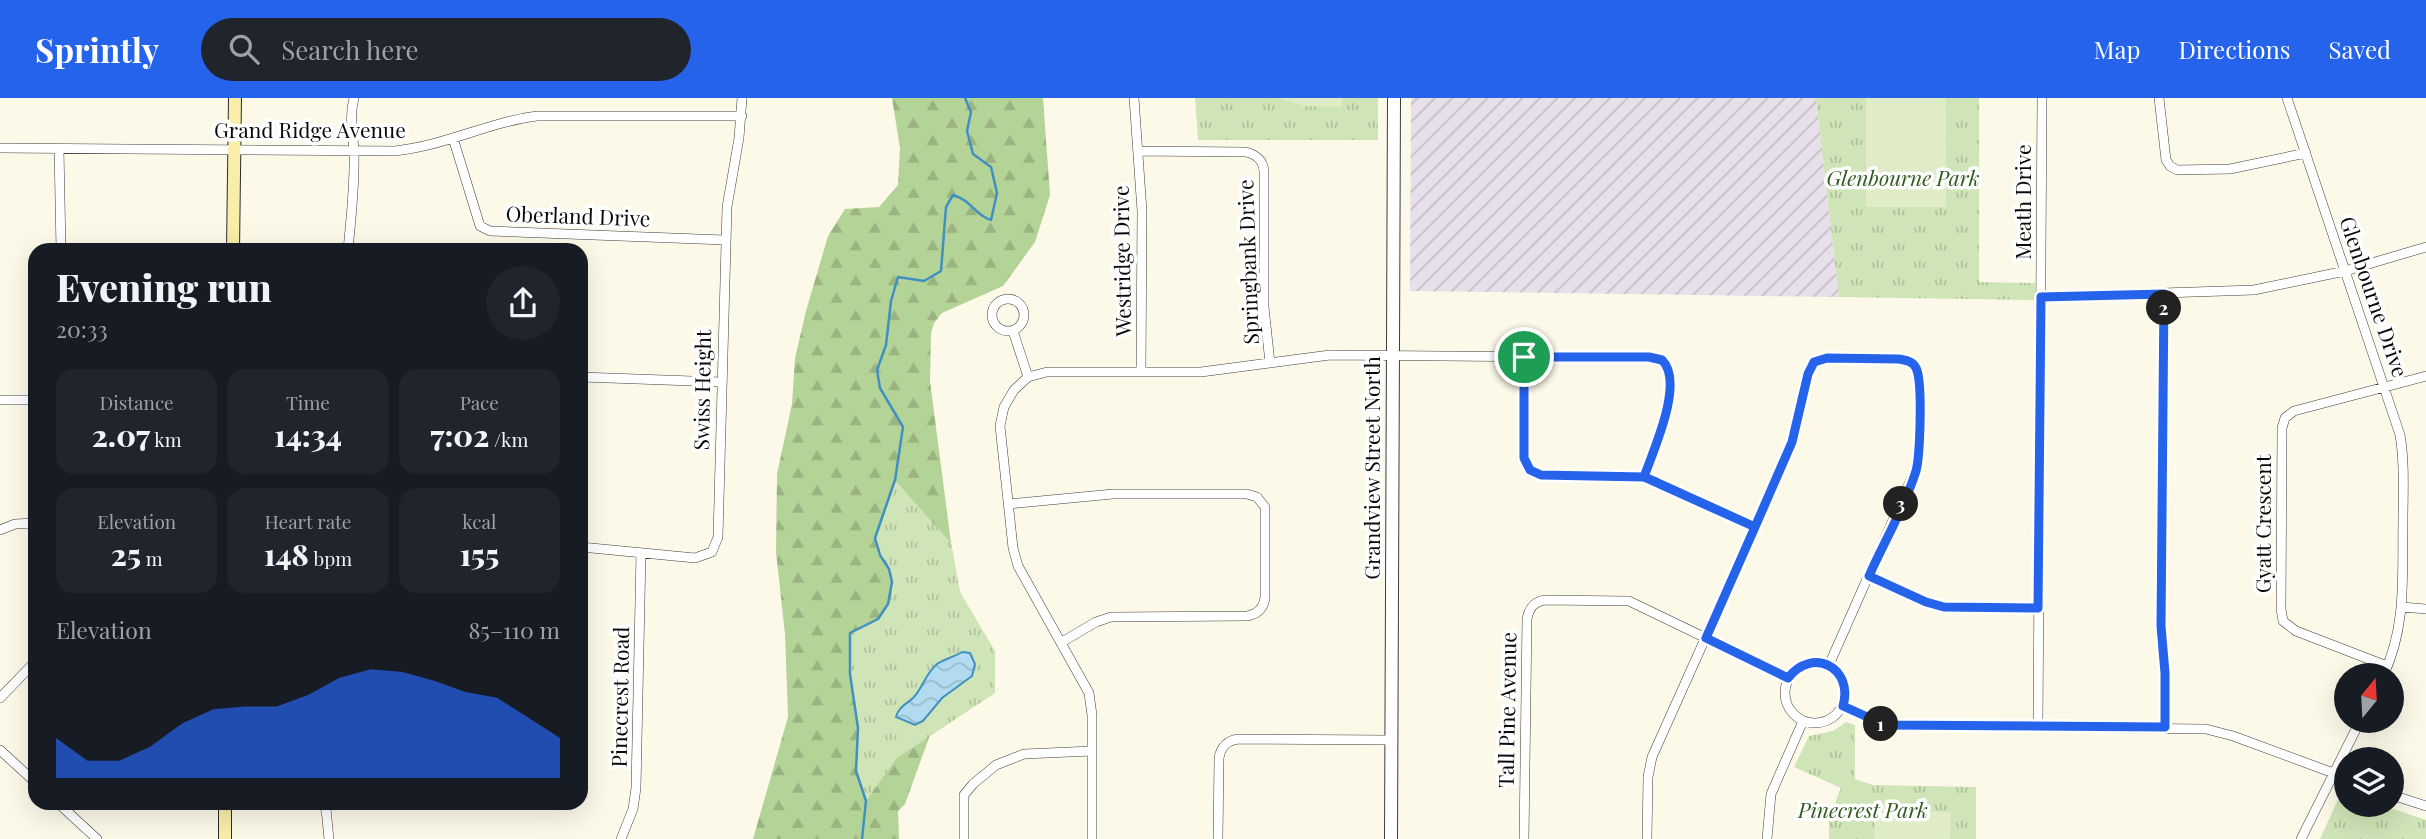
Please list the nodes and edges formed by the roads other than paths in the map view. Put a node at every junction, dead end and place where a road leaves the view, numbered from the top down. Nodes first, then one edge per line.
1 (235, 98) edge
2 (354, 98) edge
3 (742, 98) edge
4 (1135, 98) edge
5 (1394, 98) edge
6 (2042, 98) edge
7 (2159, 98) edge
8 (2287, 98) edge
9 (742, 116) junction
10 (453, 138) junction
11 (0, 148) edge
12 (59, 149) junction
13 (235, 150) junction
14 (354, 151) junction
15 (1138, 151) junction
16 (2306, 153) junction
17 (725, 240) junction
18 (61, 243) edge
19 (233, 243) edge
20 (349, 243) edge
21 (2426, 247) edge
22 (2345, 271) junction
23 (2164, 294) junction
24 (2041, 297) junction
25 (1013, 331) dead end
26 (1393, 355) junction
27 (1524, 357) junction
28 (1270, 362) junction
29 (1141, 372) junction
30 (2426, 376) edge
31 (588, 377) edge
32 (1028, 377) junction
33 (720, 382) junction
34 (2384, 387) junction
35 (0, 400) edge
36 (28, 400) edge
37 (1644, 477) junction
38 (1008, 504) junction
39 (28, 523) edge
40 (1755, 527) junction
41 (0, 530) edge
42 (588, 548) edge
43 (641, 553) junction
44 (1869, 576) junction
45 (2402, 607) junction
46 (2038, 608) junction
47 (2426, 609) edge
48 (1706, 638) junction
49 (1062, 642) junction
50 (2380, 663) edge
51 (2389, 663) edge
52 (1829, 665) junction
53 (28, 669) edge
54 (1788, 678) junction
55 (0, 698) edge
56 (1843, 706) junction
57 (1803, 721) junction
58 (2038, 727) junction
59 (2165, 727) junction
60 (1391, 740) junction
61 (0, 750) edge
62 (1092, 751) junction
63 (2334, 774) joint
64 (28, 776) edge
65 (2404, 799) edge
66 (2426, 806) edge
67 (66, 810) edge
68 (225, 810) edge
69 (326, 810) edge
70 (97, 839) edge
71 (225, 839) edge
72 (328, 839) edge
73 (621, 839) edge
74 (964, 839) edge
75 (1092, 839) edge
76 (1219, 839) edge
77 (1391, 839) edge
78 (1524, 839) edge
79 (1647, 839) edge
80 (1768, 839) edge
81 (2301, 839) edge

1 - 13 main road
2 - 14 street
3 - 9 street, Swiss Height
4 - 15 street, Westridge Drive
5 - 26 street, Grandview Street North
6 - 24 street, Meath Drive
7 - 16 street
8 - 16 street, Glenbourne Drive
9 - 10 street, Grand Ridge Avenue
9 - 17 street, Swiss Height
10 - 14 street, Grand Ridge Avenue
10 - 17 street, Oberland Drive
11 - 12 street, Grand Ridge Avenue
12 - 13 street, Grand Ridge Avenue
12 - 18 street
13 - 14 street, Grand Ridge Avenue
13 - 19 main road
14 - 20 street
15 - 28 street, Springbank Drive
15 - 29 street, Westridge Drive
16 - 22 street, Glenbourne Drive
17 - 33 street, Swiss Height
21 - 22 street
22 - 23 street
22 - 34 street, Glenbourne Drive
23 - 24 street
23 - 59 street
24 - 46 street, Meath Drive
25 - 32 street
26 - 27 street
26 - 28 street
26 - 60 street, Grandview Street North
27 - 37 street
27 - 37 street
28 - 29 street
29 - 32 street
30 - 34 street, Gyatt Crescent
31 - 33 street
32 - 38 street
33 - 43 street, Swiss Height
34 - 45 street, Glenbourne Drive
34 - 50 street, Gyatt Crescent
35 - 36 street
37 - 40 street
38 - 49 street
38 - 49 street
39 - 41 street
40 - 44 street
40 - 48 street
42 - 43 street, Swiss Height
43 - 73 street, Pinecrest Road
44 - 46 street
44 - 52 street
45 - 47 street
45 - 51 street, Glenbourne Drive
46 - 58 street, Meath Drive
48 - 54 street, Tall Pine Avenue
48 - 78 street, Tall Pine Avenue
48 - 79 street
49 - 62 street
52 - 54 street
52 - 56 street
53 - 55 street
54 - 57 street
56 - 57 street
56 - 58 street
57 - 80 street
58 - 59 street
59 - 63 street
60 - 76 street
60 - 77 street, Grandview Street North
61 - 64 street
62 - 74 street
62 - 75 street
63 - 81 street
65 - 66 street
67 - 70 street
68 - 71 main road
69 - 72 street

